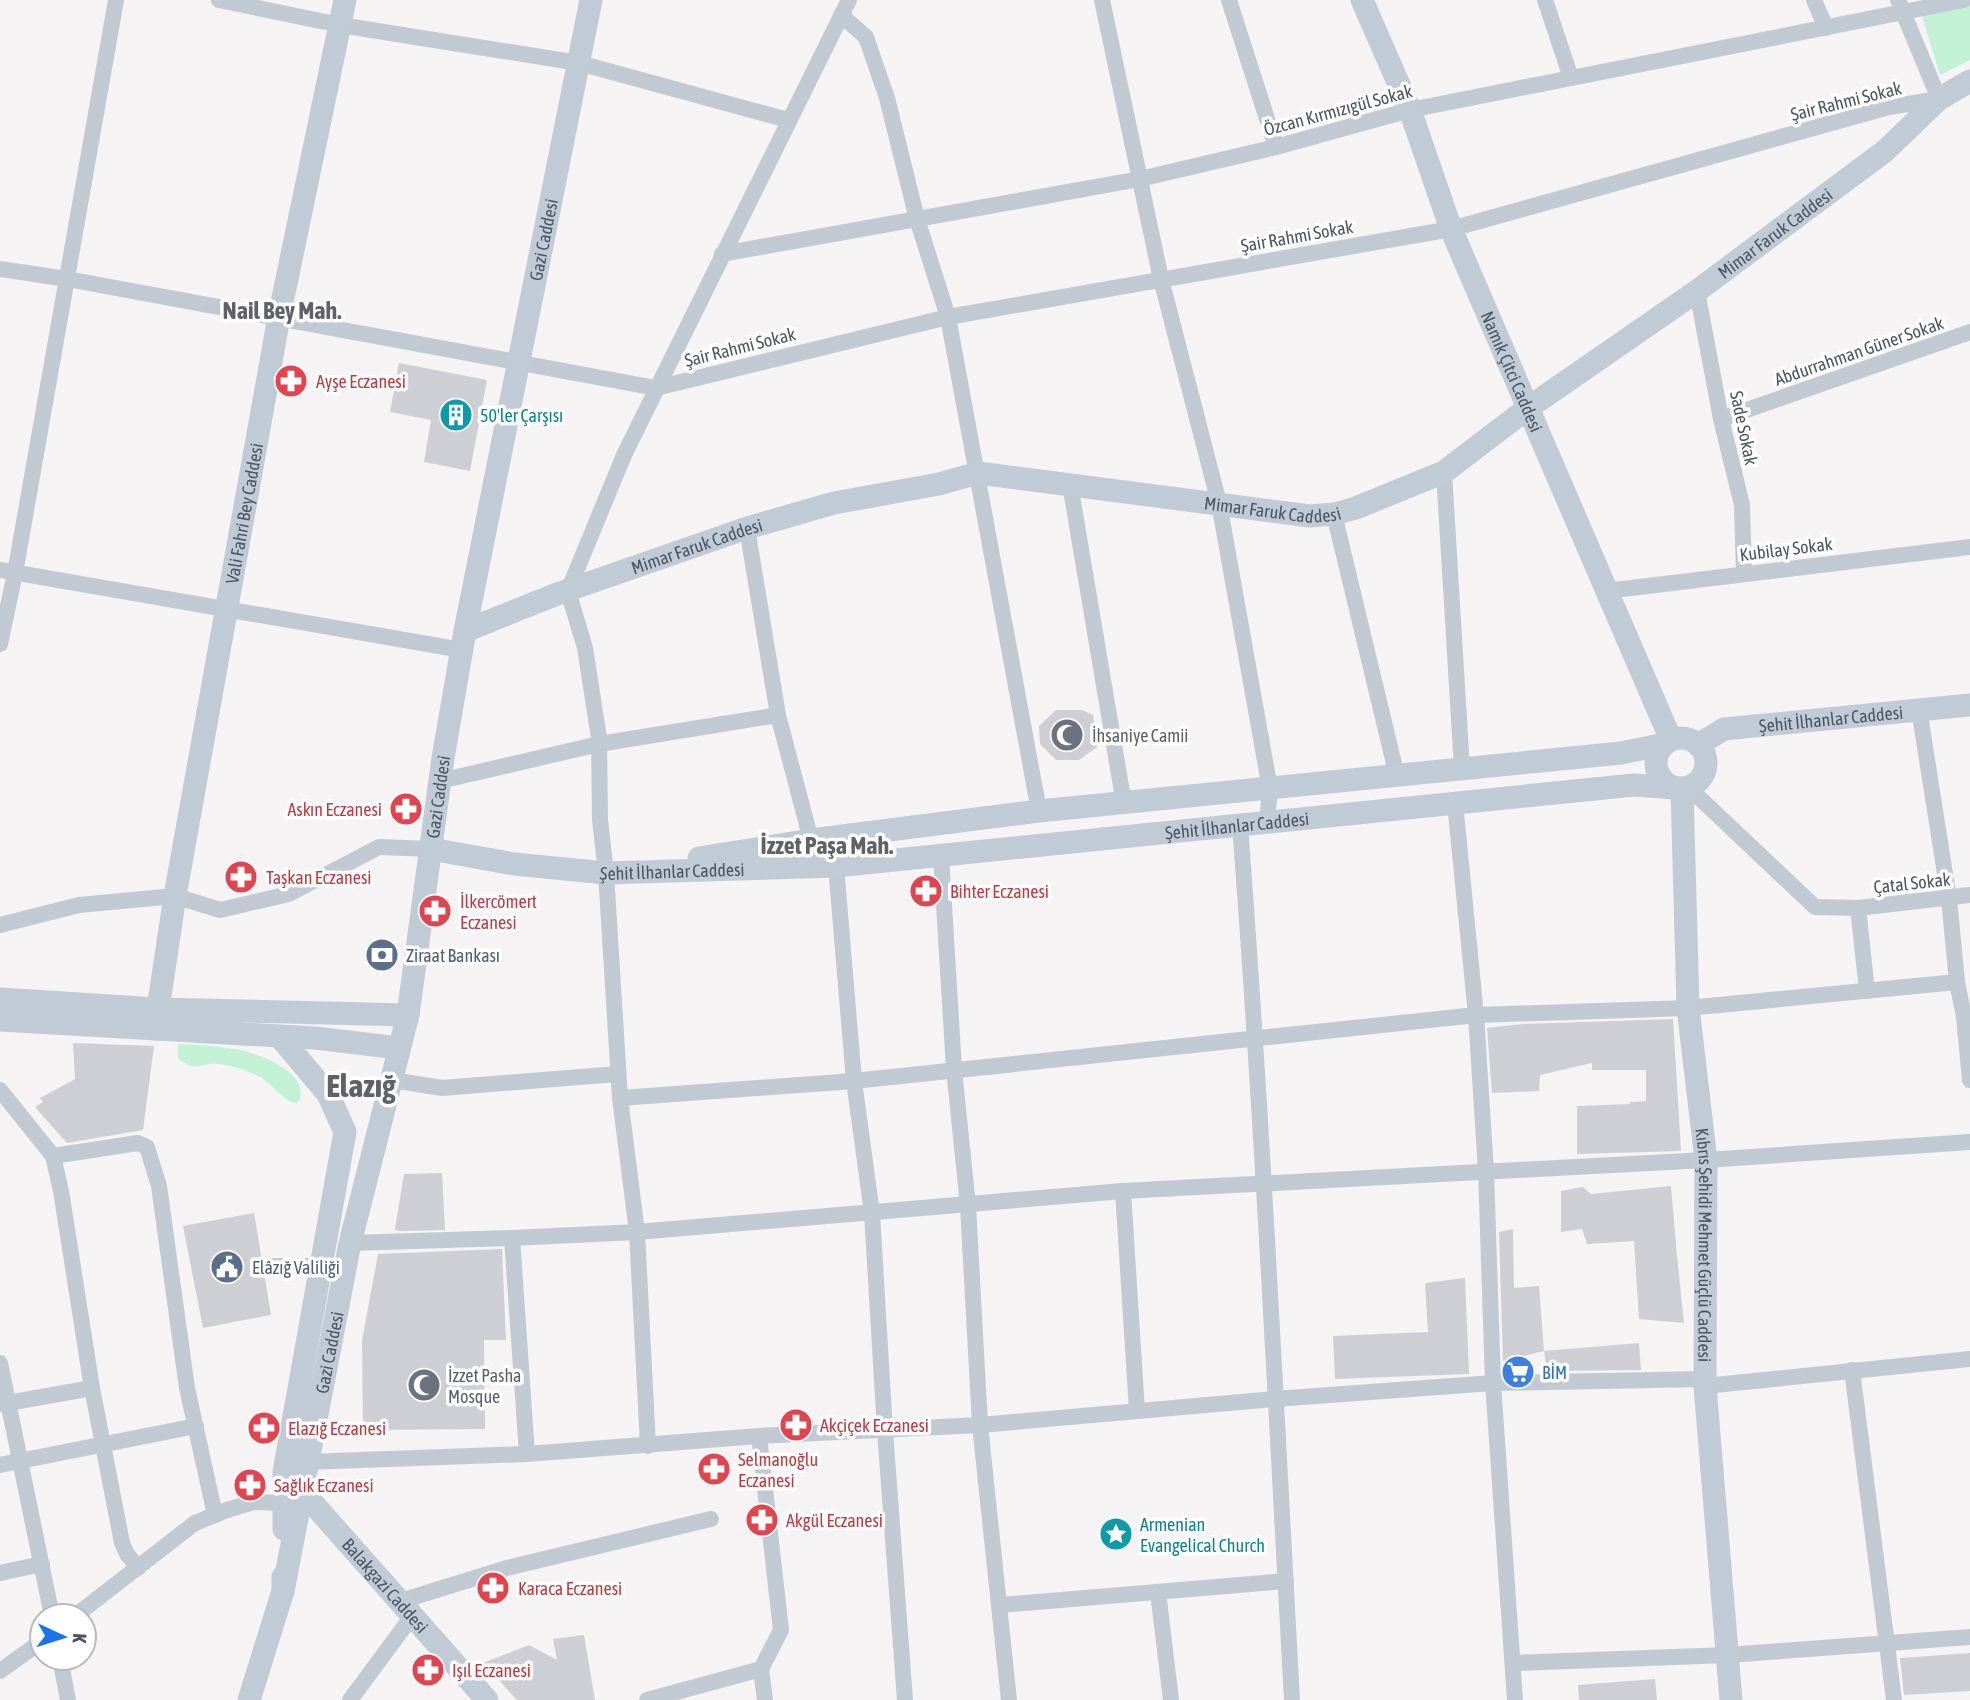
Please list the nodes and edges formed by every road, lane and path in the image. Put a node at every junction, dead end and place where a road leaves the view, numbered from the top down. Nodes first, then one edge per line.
1 (116, 0) edge
2 (219, 0) edge
3 (345, 0) edge
4 (591, 0) edge
5 (849, 0) edge
6 (1102, 0) edge
7 (1229, 0) edge
8 (1362, 0) edge
9 (1545, 0) edge
10 (1814, 0) edge
11 (1964, 0) edge
12 (1900, 6) edge
13 (841, 15) junction
14 (340, 24) junction
15 (1826, 28) junction
16 (579, 63) junction
17 (1571, 78) junction
18 (1970, 81) edge
19 (1939, 99) junction
20 (1410, 110) junction
21 (788, 120) junction
22 (1276, 147) junction
23 (1140, 179) junction
24 (917, 219) junction
25 (1451, 229) junction
26 (722, 254) junction
27 (0, 269) edge
28 (67, 279) junction
29 (1161, 279) junction
30 (1697, 290) junction
31 (279, 317) junction
32 (948, 317) junction
33 (1970, 332) edge
34 (519, 362) junction
35 (656, 388) junction
36 (1528, 408) junction
37 (1721, 419) junction
38 (1444, 472) junction
39 (978, 473) junction
40 (1070, 484) junction
41 (1219, 503) junction
42 (1334, 514) junction
43 (747, 528) junction
44 (1970, 547) edge
45 (8, 571) edge
46 (1744, 574) junction
47 (568, 591) junction
48 (1606, 591) junction
49 (226, 608) junction
50 (464, 641) junction
51 (0, 644) edge
52 (1970, 705) edge
53 (1919, 709) junction
54 (778, 715) junction
55 (1668, 742) junction
56 (599, 744) junction
57 (1698, 745) junction
58 (1462, 769) junction
59 (1397, 776) junction
60 (440, 781) junction
61 (1682, 788) junction
62 (1270, 789) junction
63 (1455, 803) junction
64 (1124, 804) junction
65 (1039, 811) junction
66 (1267, 822) junction
67 (1240, 825) junction
68 (811, 840) junction
69 (431, 849) junction
70 (941, 855) junction
71 (826, 866) junction
72 (606, 873) junction
73 (1970, 895) edge
74 (175, 896) junction
75 (1949, 899) junction
76 (1858, 908) junction
77 (0, 925) edge
78 (1957, 982) junction
79 (1867, 991) junction
80 (0, 999) edge
81 (1688, 1008) junction
82 (408, 1015) junction
83 (1476, 1015) junction
84 (158, 1019) junction
85 (0, 1020) edge
86 (280, 1037) junction
87 (1256, 1038) junction
88 (399, 1048) junction
89 (954, 1069) junction
90 (618, 1074) junction
91 (391, 1080) junction
92 (1970, 1080) edge
93 (854, 1081) junction
94 (0, 1090) edge
95 (620, 1098) junction
96 (1970, 1142) edge
97 (52, 1156) junction
98 (1706, 1160) junction
99 (1486, 1171) junction
100 (1265, 1183) junction
101 (1123, 1191) junction
102 (968, 1206) junction
103 (873, 1213) junction
104 (637, 1232) junction
105 (512, 1238) junction
106 (350, 1243) junction
107 (271, 1262) dead end
108 (322, 1262) junction
109 (1970, 1359) edge
110 (0, 1363) edge
111 (1852, 1370) junction
112 (1706, 1382) junction
113 (1493, 1383) junction
114 (92, 1388) junction
115 (1275, 1399) junction
116 (5, 1404) edge
117 (1137, 1411) junction
118 (980, 1425) junction
119 (196, 1426) junction
120 (885, 1431) junction
121 (759, 1436) junction
122 (104, 1446) junction
123 (648, 1446) junction
124 (527, 1454) junction
125 (21, 1461) junction
126 (307, 1462) junction
127 (0, 1465) edge
128 (293, 1497) junction
129 (215, 1515) junction
130 (711, 1519) dead end
131 (42, 1564) junction
132 (138, 1568) junction
133 (0, 1573) edge
134 (1286, 1581) junction
135 (1158, 1592) junction
136 (49, 1602) edge
137 (93, 1602) edge
138 (1000, 1605) junction
139 (407, 1608) junction
140 (1970, 1637) edge
141 (1887, 1643) junction
142 (28, 1650) edge
143 (1728, 1655) junction
144 (1514, 1663) junction
145 (761, 1669) junction
146 (0, 1671) edge
147 (63, 1672) edge
148 (68, 1700) edge
149 (248, 1700) edge
150 (350, 1700) edge
151 (487, 1700) edge
152 (647, 1700) edge
153 (765, 1700) edge
154 (905, 1700) edge
155 (1009, 1700) edge
156 (1171, 1700) edge
157 (1292, 1700) edge
158 (1516, 1700) edge
159 (1731, 1700) edge
160 (1894, 1700) edge

1 - 28 street
2 - 14 street
3 - 14 street, Vali Fahri Bey Caddesi
4 - 16 street, Gazi Caddesi
5 - 13 street
6 - 23 street
7 - 22 street
8 - 20 street, Namık Çitci Caddesi
9 - 17 street
10 - 15 street
11 - 12 street, Özcan Kırmızıgül Sokak
12 - 15 street, Özcan Kırmızıgül Sokak
12 - 19 street
13 - 21 street
13 - 24 street
14 - 16 street
14 - 31 street, Vali Fahri Bey Caddesi
15 - 17 street, Özcan Kırmızıgül Sokak
16 - 21 street
16 - 34 street, Gazi Caddesi
17 - 20 street, Özcan Kırmızıgül Sokak
18 - 19 street, Mimar Faruk Caddesi
19 - 25 street, Şair Rahmi Sokak
19 - 30 street, Mimar Faruk Caddesi
20 - 22 street, Özcan Kırmızıgül Sokak
20 - 25 street, Namık Çitci Caddesi
21 - 26 street
22 - 23 street, Özcan Kırmızıgül Sokak
23 - 24 street, Özcan Kırmızıgül Sokak
23 - 29 street
24 - 26 street, Özcan Kırmızıgül Sokak
24 - 32 street
25 - 29 street, Şair Rahmi Sokak
25 - 36 street, Namık Çitci Caddesi
26 - 35 street
27 - 28 street
28 - 31 street
28 - 45 street
29 - 32 street, Şair Rahmi Sokak
29 - 41 street
30 - 36 street, Mimar Faruk Caddesi
30 - 37 street, Sade Sokak
31 - 34 street
31 - 49 street, Vali Fahri Bey Caddesi
32 - 35 street, Şair Rahmi Sokak
32 - 39 street
33 - 37 street, Abdurrahman Güner Sokak
34 - 35 street
34 - 50 street, Gazi Caddesi
35 - 47 street
36 - 38 street, Mimar Faruk Caddesi
36 - 48 street, Namık Çitci Caddesi
37 - 46 street, Sade Sokak
38 - 42 street, Mimar Faruk Caddesi
38 - 58 street
39 - 40 street, Mimar Faruk Caddesi
39 - 43 street, Mimar Faruk Caddesi
39 - 65 street
40 - 41 street, Mimar Faruk Caddesi
40 - 64 street
41 - 42 street, Mimar Faruk Caddesi
41 - 62 street
42 - 59 street
43 - 47 street, Mimar Faruk Caddesi
43 - 54 street
44 - 46 street, Kubilay Sokak
45 - 49 street
45 - 51 street
46 - 48 street, Kubilay Sokak
47 - 50 street, Mimar Faruk Caddesi
47 - 56 street
48 - 55 street, Namık Çitci Caddesi
49 - 50 street
49 - 74 street, Vali Fahri Bey Caddesi
50 - 60 street, Gazi Caddesi
52 - 53 street, Şehit İlhanlar Caddesi
53 - 57 street, Şehit İlhanlar Caddesi
53 - 75 street
54 - 56 street
54 - 68 street
55 - 57 street
55 - 58 street, Şehit İlhanlar Caddesi
55 - 61 street
56 - 60 street
56 - 72 street
57 - 61 street
58 - 59 street, Şehit İlhanlar Caddesi
59 - 62 street, Şehit İlhanlar Caddesi
60 - 69 street, Gazi Caddesi
61 - 63 street, Şehit İlhanlar Caddesi
61 - 76 street, Çatal Sokak
61 - 81 street, Kıbrıs Şehidi Mehmet Güçlü Caddesi
62 - 64 street, Şehit İlhanlar Caddesi
62 - 66 street
63 - 66 street, Şehit İlhanlar Caddesi
63 - 83 street
64 - 65 street, Şehit İlhanlar Caddesi
65 - 68 street, Şehit İlhanlar Caddesi
66 - 67 street, Şehit İlhanlar Caddesi
67 - 70 street, Şehit İlhanlar Caddesi
67 - 87 street
68 - 71 street
68 - 72 street, Şehit İlhanlar Caddesi
69 - 72 street
69 - 74 street
69 - 82 street, Gazi Caddesi
70 - 71 street, Şehit İlhanlar Caddesi
70 - 89 street
71 - 72 street, Şehit İlhanlar Caddesi
71 - 93 street
72 - 90 street
73 - 75 street, Çatal Sokak
74 - 77 street
74 - 84 street, Vali Fahri Bey Caddesi
75 - 76 street, Çatal Sokak
75 - 78 street
76 - 79 street
78 - 79 street
78 - 92 street
79 - 81 street
80 - 84 street
81 - 83 street
81 - 98 street, Kıbrıs Şehidi Mehmet Güçlü Caddesi
82 - 84 street
82 - 88 street, Gazi Caddesi
83 - 87 street
83 - 99 street
84 - 85 street
84 - 86 street
86 - 88 street
86 - 108 street
87 - 89 street
87 - 100 street
88 - 91 street, Gazi Caddesi
89 - 93 street
89 - 102 street
90 - 91 street
90 - 95 street
91 - 106 street, Gazi Caddesi
93 - 95 street
93 - 103 street
94 - 97 street
95 - 104 street
96 - 98 street
97 - 114 street
97 - 119 street
98 - 99 street
98 - 112 street, Kıbrıs Şehidi Mehmet Güçlü Caddesi
99 - 100 street
99 - 113 street
100 - 101 street
100 - 115 street
101 - 102 street
101 - 117 street
102 - 103 street
102 - 118 street
103 - 104 street
103 - 120 street
104 - 105 street
104 - 123 street
105 - 106 street
105 - 124 street
106 - 126 street, Gazi Caddesi
107 - 108 lane
108 - 128 street
109 - 111 street
110 - 116 street
111 - 112 street
111 - 141 street
112 - 113 street
112 - 143 street, Kıbrıs Şehidi Mehmet Güçlü Caddesi
113 - 115 street
113 - 144 street
114 - 116 street
114 - 122 street
115 - 117 street
115 - 134 street
116 - 125 street
117 - 118 street
118 - 120 street
118 - 138 street
119 - 122 street
119 - 129 street
120 - 121 street
120 - 154 street
121 - 123 street
121 - 145 street
122 - 125 street
122 - 132 street
123 - 124 street
124 - 126 street
125 - 127 street
125 - 131 street
126 - 128 street, Gazi Caddesi
128 - 129 street
128 - 139 street, Balakgazi Caddesi
128 - 149 street
129 - 132 street
130 - 139 street
131 - 133 street
131 - 136 street
132 - 137 street
134 - 135 street
134 - 157 street
135 - 138 street
135 - 156 street
138 - 155 street
139 - 150 street
139 - 151 street, Balakgazi Caddesi
140 - 141 street
141 - 143 street
141 - 160 street
142 - 146 street
143 - 144 street
143 - 159 street, Kıbrıs Şehidi Mehmet Güçlü Caddesi
144 - 158 street
145 - 152 street
145 - 153 street
147 - 148 street

